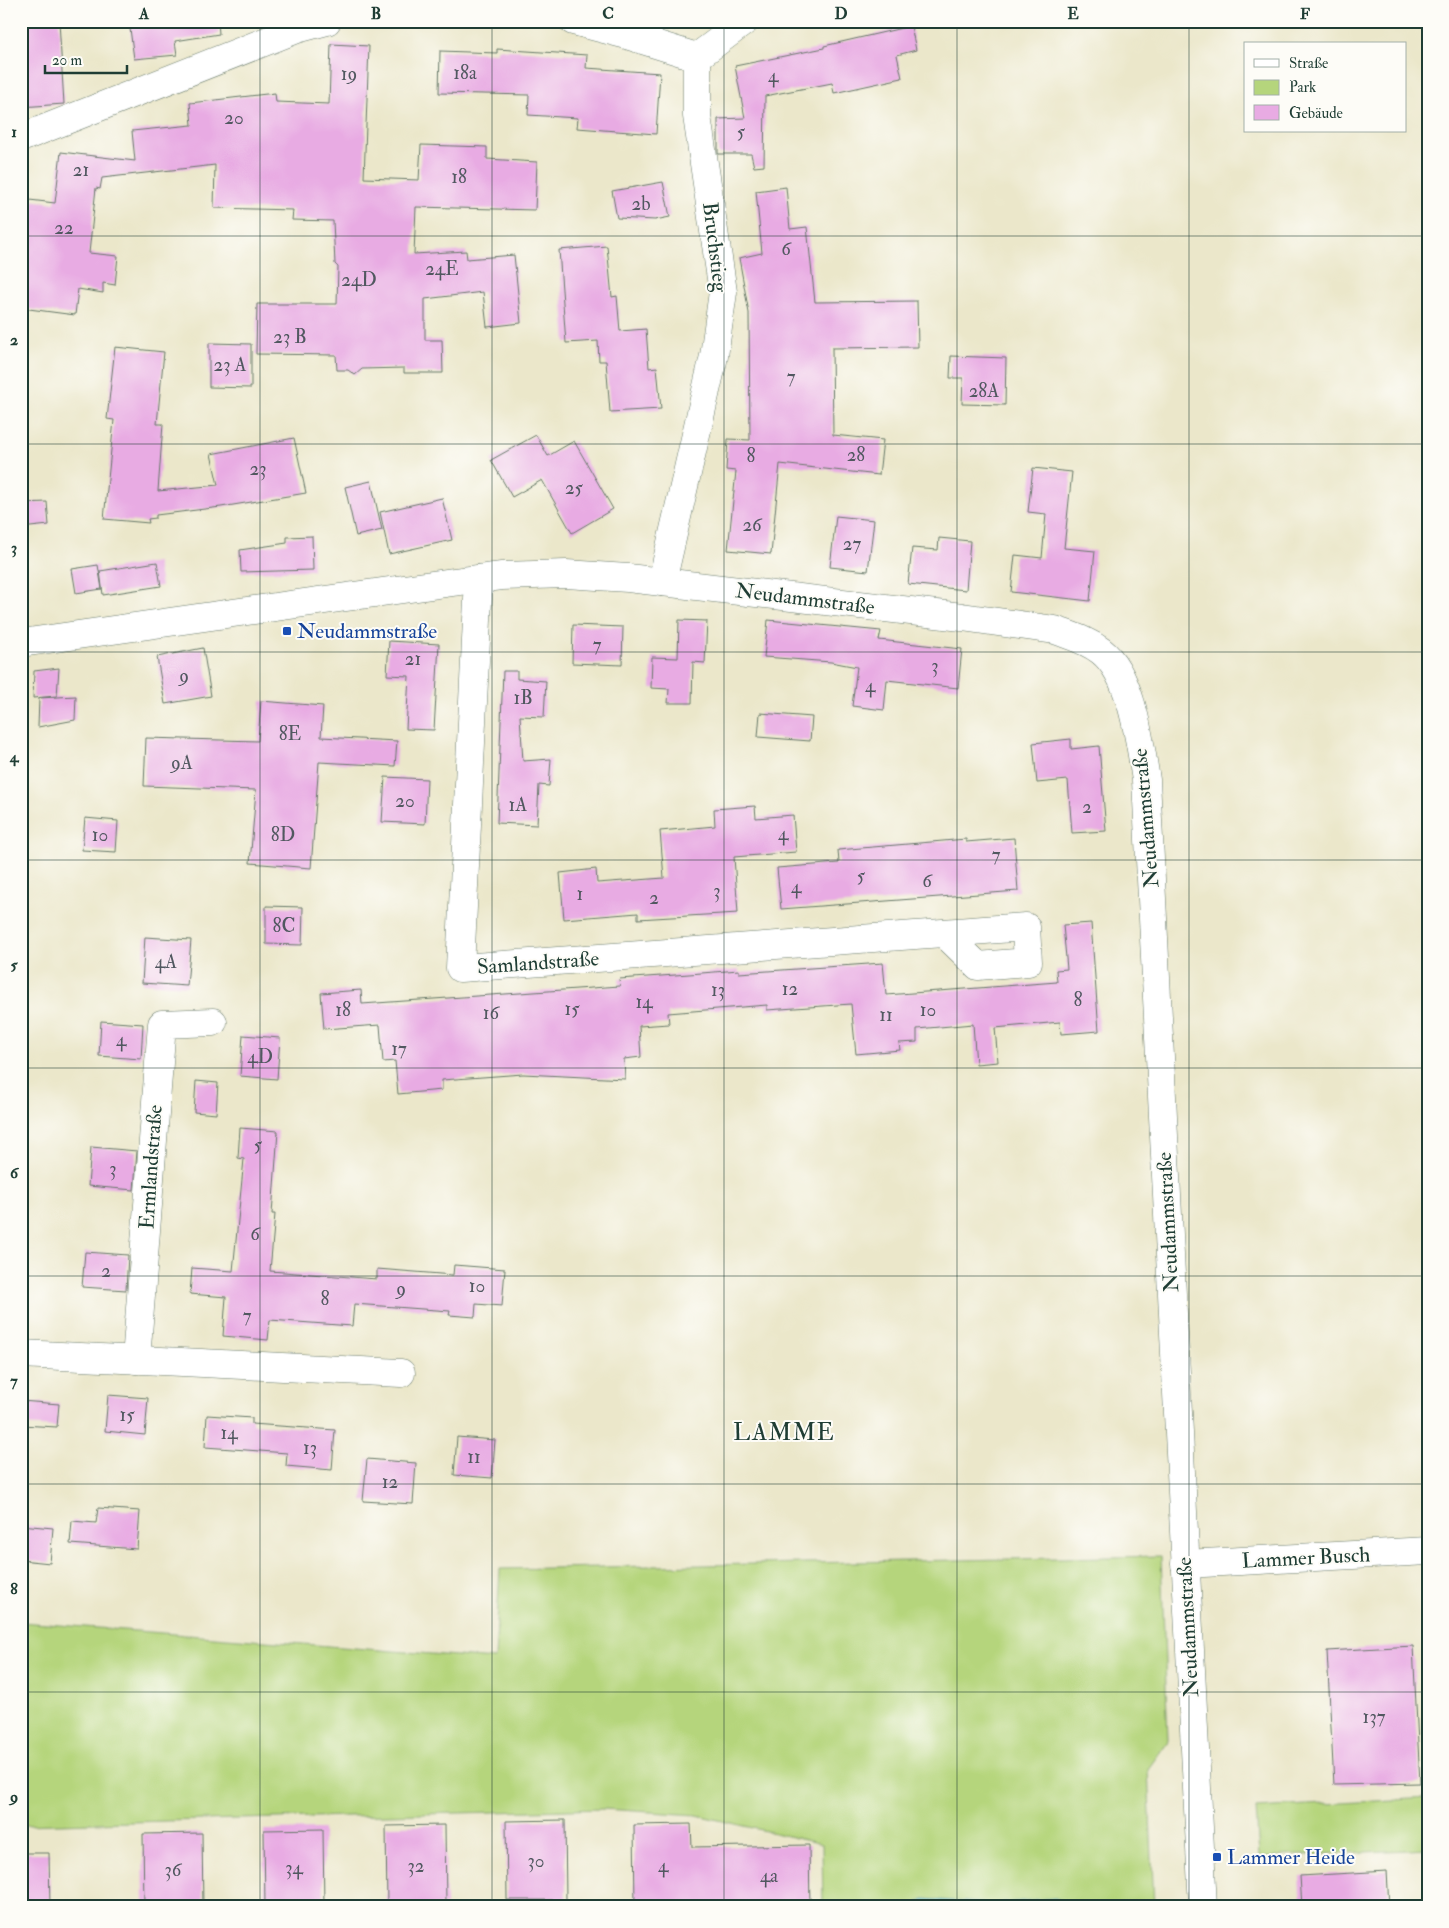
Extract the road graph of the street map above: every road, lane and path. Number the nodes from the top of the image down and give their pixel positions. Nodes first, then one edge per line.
1 (327, 21) edge
2 (573, 21) edge
3 (746, 21) edge
4 (697, 57) junction
5 (21, 138) edge
6 (479, 579) junction
7 (662, 582) junction
8 (21, 643) edge
9 (945, 934) dead end
10 (213, 1022) dead end
11 (21, 1354) edge
12 (136, 1360) junction
13 (401, 1373) dead end
14 (1428, 1552) edge
15 (1185, 1564) junction
16 (1203, 1907) edge

1 - 5 street
2 - 4 street
3 - 4 street
4 - 7 street, Bruchstieg
6 - 7 street, Neudammstraße
6 - 8 street, Neudammstraße
6 - 9 street, Samlandstraße
7 - 15 street, Neudammstraße
10 - 12 street, Ermlandstraße
11 - 12 street
12 - 13 street
14 - 15 street, Lammer Busch
15 - 16 street, Neudammstraße

